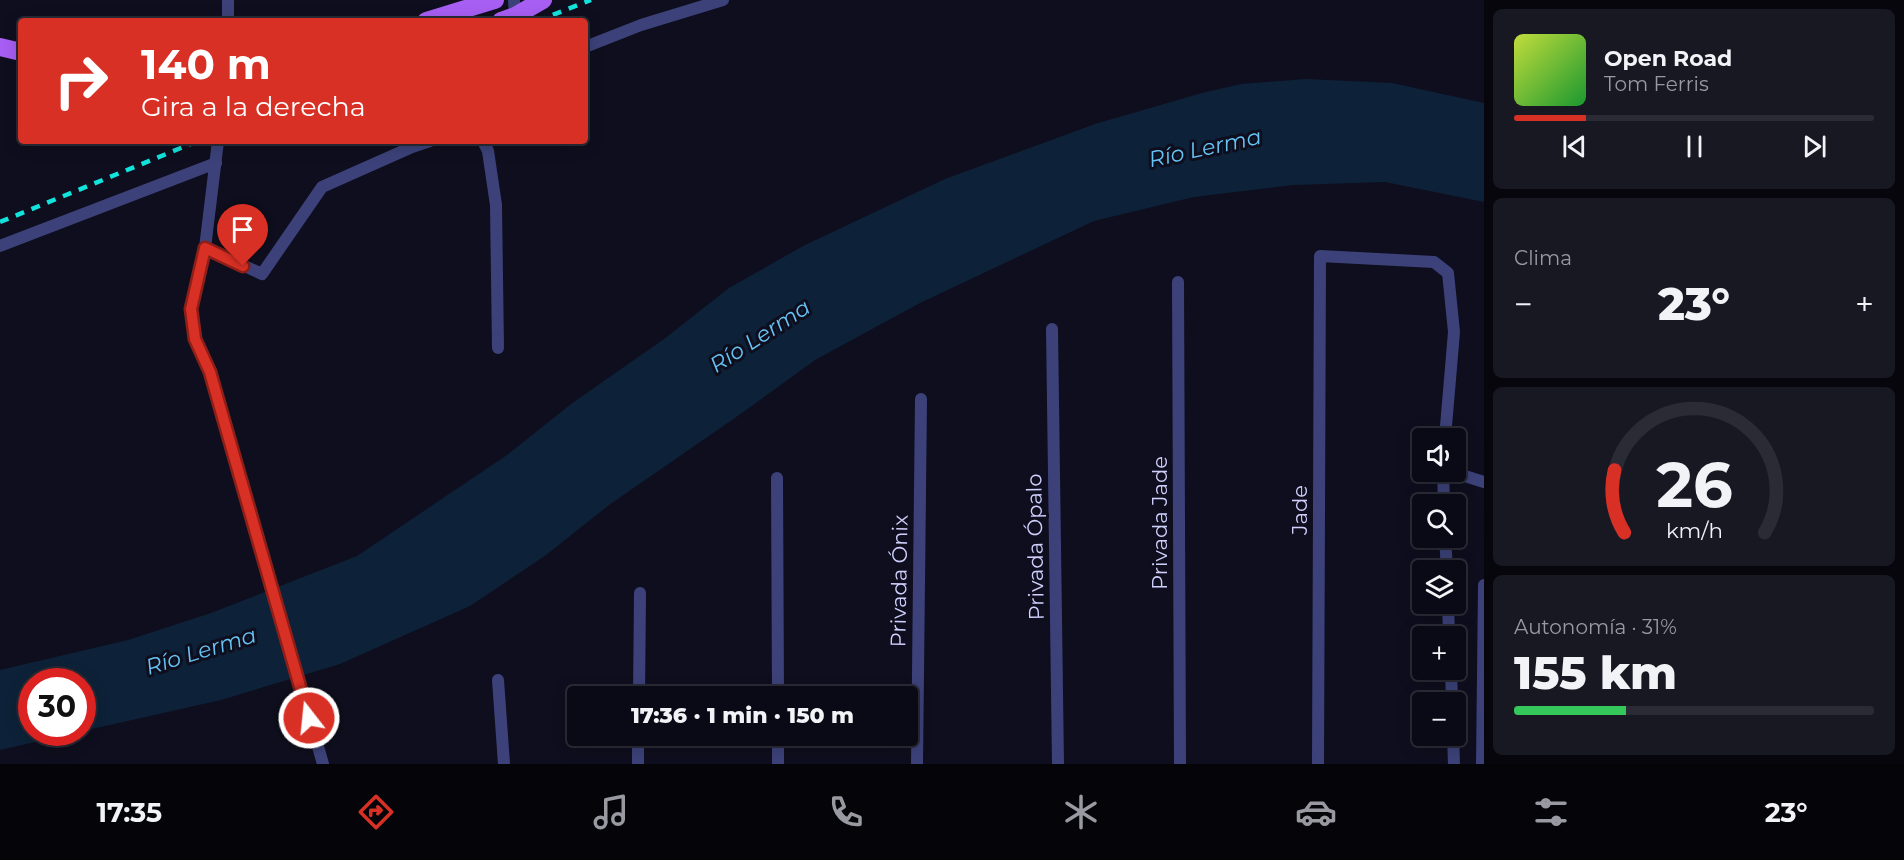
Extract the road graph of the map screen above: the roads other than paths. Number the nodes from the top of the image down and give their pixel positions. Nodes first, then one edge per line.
1 (228, 0) edge
2 (495, 0) edge
3 (543, 0) edge
4 (723, 0) edge
5 (510, 12) edge
6 (228, 18) edge
7 (436, 18) edge
8 (588, 46) edge
9 (0, 47) edge
10 (18, 51) edge
11 (218, 144) edge
12 (421, 144) edge
13 (484, 144) edge
14 (216, 163) junction
15 (0, 246) edge
16 (205, 248) junction
17 (1178, 282) dead end
18 (1052, 330) dead end
19 (498, 348) dead end
20 (921, 399) dead end
21 (1446, 428) edge
22 (1466, 476) edge
23 (777, 478) dead end
24 (1484, 482) edge
25 (1484, 585) edge
26 (640, 593) dead end
27 (498, 680) dead end
28 (639, 686) edge
29 (778, 686) edge
30 (638, 746) edge
31 (778, 746) edge
32 (1453, 746) edge
33 (322, 764) edge
34 (504, 764) edge
35 (638, 764) edge
36 (778, 764) edge
37 (917, 764) edge
38 (1058, 764) edge
39 (1180, 764) edge
40 (1318, 764) edge
41 (1454, 764) edge
42 (1482, 764) edge

1 - 6 street
2 - 7 main road
3 - 5 main road
4 - 8 street
9 - 10 main road
11 - 14 street
12 - 16 street
13 - 19 street
14 - 15 street
14 - 16 street
16 - 33 street
17 - 39 street, Privada Jade
18 - 38 street, Privada Ópalo
20 - 37 street, Privada Ónix
21 - 40 street, Jade
22 - 24 street
23 - 29 street
25 - 42 street
26 - 28 street
27 - 34 street
30 - 35 street
31 - 36 street
32 - 41 street

